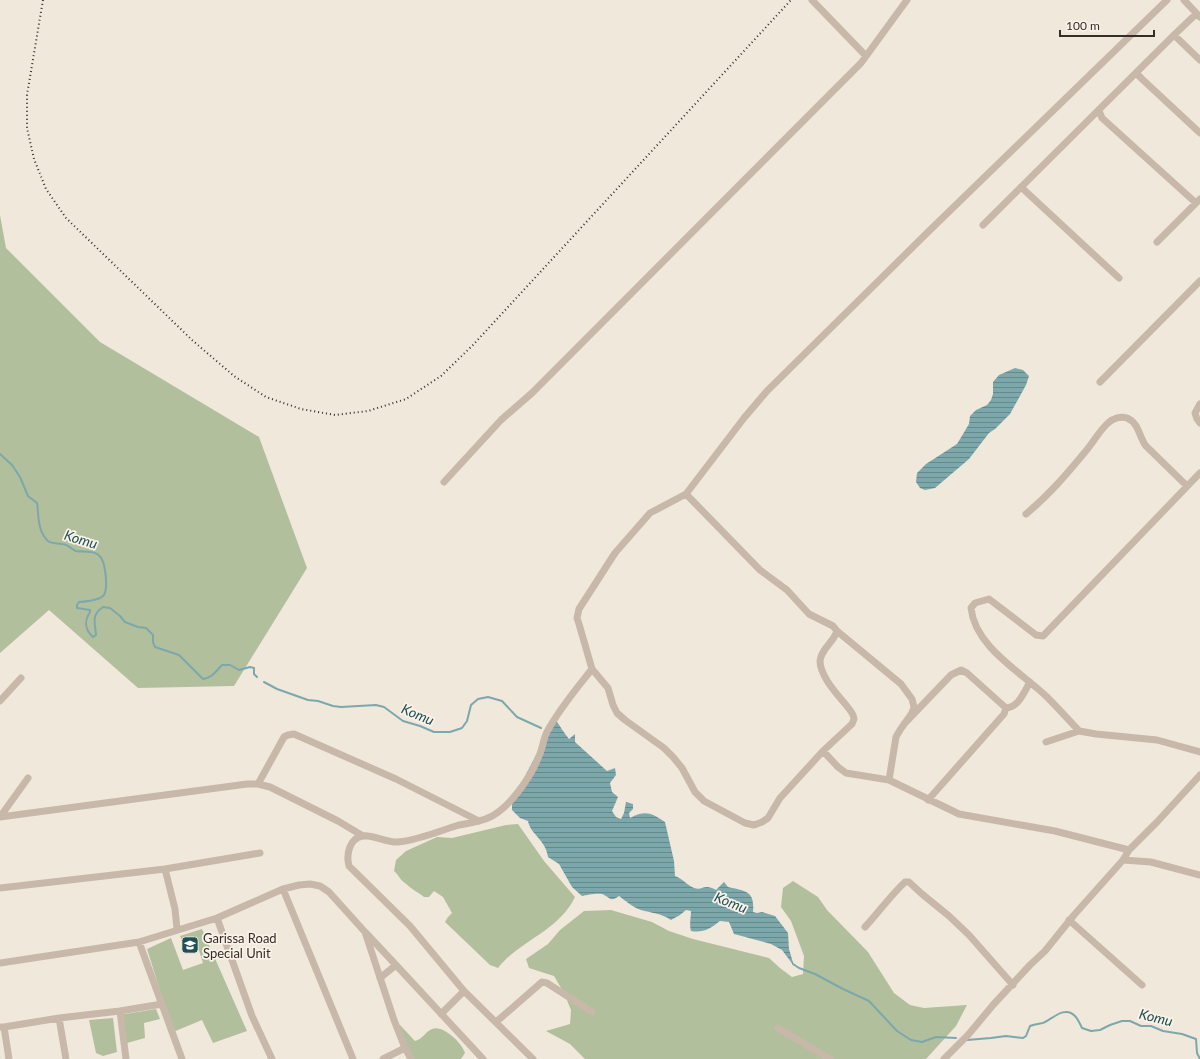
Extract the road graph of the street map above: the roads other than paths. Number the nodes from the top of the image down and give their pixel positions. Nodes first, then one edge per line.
1 (812, 0) edge
2 (907, 0) edge
3 (1167, 0) edge
4 (1184, 0) edge
5 (1198, 16) edge
6 (1174, 35) junction
7 (866, 56) junction
8 (1200, 60) edge
9 (1136, 73) junction
10 (1099, 111) junction
11 (1200, 133) edge
12 (1022, 187) junction
13 (1198, 201) edge
14 (983, 225) dead end
15 (1157, 242) dead end
16 (1119, 278) dead end
17 (1200, 281) edge
18 (1100, 382) dead end
19 (1200, 404) edge
20 (1200, 423) edge
21 (1200, 473) edge
22 (444, 482) dead end
23 (1187, 486) junction
24 (686, 494) junction
25 (1026, 514) dead end
26 (836, 631) junction
27 (592, 668) junction
28 (21, 678) dead end
29 (1030, 682) junction
30 (0, 701) edge
31 (1006, 708) junction
32 (904, 724) junction
33 (1079, 731) junction
34 (1046, 742) dead end
35 (823, 751) junction
36 (1200, 752) edge
37 (1200, 775) edge
38 (28, 778) dead end
39 (889, 780) junction
40 (258, 784) junction
41 (928, 800) junction
42 (0, 817) edge
43 (479, 821) junction
44 (363, 836) junction
45 (1129, 850) junction
46 (260, 853) dead end
47 (1123, 860) junction
48 (165, 869) junction
49 (1200, 875) edge
50 (0, 888) edge
51 (283, 889) junction
52 (217, 918) junction
53 (1069, 920) junction
54 (865, 927) dead end
55 (177, 929) junction
56 (364, 932) junction
57 (139, 942) junction
58 (0, 963) edge
59 (396, 965) junction
60 (380, 978) junction
61 (1013, 985) junction
62 (1142, 985) dead end
63 (464, 991) junction
64 (162, 1004) junction
65 (120, 1011) junction
66 (592, 1012) dead end
67 (441, 1014) junction
68 (59, 1018) junction
69 (496, 1022) junction
70 (2, 1027) edge
71 (778, 1028) dead end
72 (405, 1048) junction
73 (9, 1059) edge
74 (66, 1059) edge
75 (126, 1059) edge
76 (182, 1059) edge
77 (272, 1059) edge
78 (353, 1059) edge
79 (383, 1059) edge
80 (411, 1059) edge
81 (483, 1059) edge
82 (533, 1059) edge
83 (830, 1059) edge
84 (944, 1059) edge

1 - 7 street
2 - 7 street
3 - 24 street
4 - 5 street
5 - 6 street
6 - 8 street
6 - 9 street
7 - 22 street
9 - 10 street
9 - 11 street
10 - 12 street
10 - 13 street
12 - 14 street
12 - 16 street
13 - 15 street
17 - 18 street
19 - 20 street
21 - 23 street
23 - 25 street
23 - 29 street
24 - 26 street
24 - 27 street
26 - 32 street
26 - 35 street
27 - 35 street
27 - 43 street
28 - 30 street
29 - 31 street
29 - 33 street
31 - 32 street
31 - 41 street
32 - 39 street
33 - 34 street
33 - 36 street
35 - 39 street
37 - 45 street
38 - 42 street
39 - 41 street
40 - 42 street
40 - 43 street
40 - 44 street
41 - 45 street
43 - 44 street
44 - 63 street
45 - 47 street
46 - 48 street
47 - 49 street
47 - 53 street
48 - 50 street
48 - 55 street
51 - 52 street
51 - 56 street
51 - 78 street
52 - 55 street
52 - 77 street
53 - 61 street
53 - 62 street
54 - 61 street
55 - 57 street
56 - 59 street
56 - 60 street
57 - 58 street
57 - 64 street
59 - 60 street
59 - 67 street
60 - 72 street
61 - 84 street
63 - 67 street
63 - 69 street
64 - 65 street
64 - 76 street
65 - 68 street
65 - 75 street
66 - 69 street
67 - 81 street
68 - 70 street
68 - 74 street
69 - 82 street
70 - 73 street
71 - 83 street
72 - 79 street
72 - 80 street

